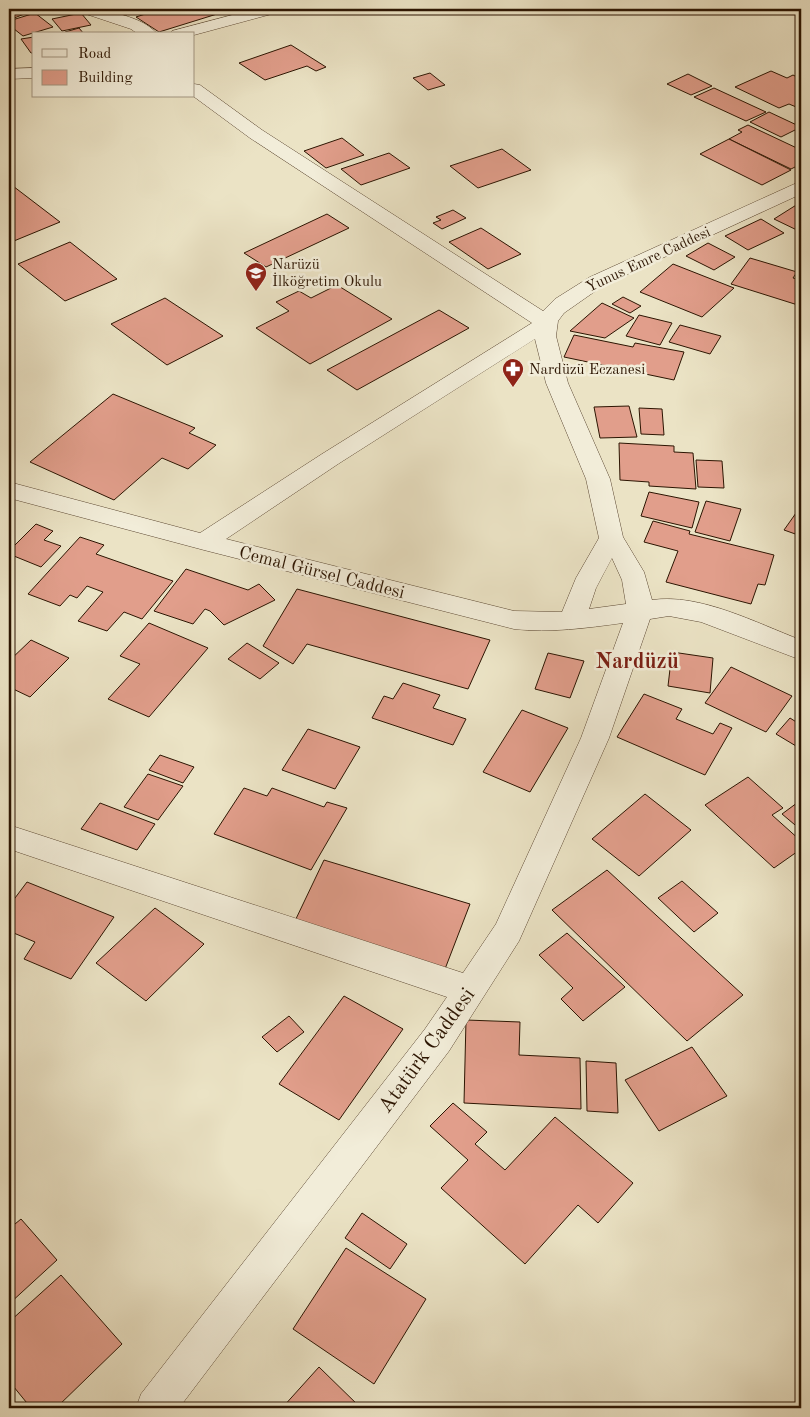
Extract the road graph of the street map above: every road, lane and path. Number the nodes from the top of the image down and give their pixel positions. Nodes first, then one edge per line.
1 (86, 9) edge
2 (273, 9) edge
3 (146, 32) edge
4 (186, 32) edge
5 (32, 73) edge
6 (9, 74) edge
7 (195, 90) edge
8 (801, 187) edge
9 (546, 324) junction
10 (9, 490) edge
11 (611, 538) junction
12 (204, 542) junction
13 (640, 611) junction
14 (574, 621) junction
15 (801, 650) edge
16 (9, 837) edge
17 (470, 990) junction
18 (155, 1408) edge

1 - 3 street
2 - 4 street
5 - 6 street
7 - 9 street
8 - 9 street, Yunus Emre Caddesi
9 - 11 street
9 - 12 street, Yunus Emre Caddesi
10 - 12 street, Cemal Gürsel Caddesi
11 - 13 street
11 - 14 street
12 - 14 street, Cemal Gürsel Caddesi
13 - 14 street, Cemal Gürsel Caddesi
13 - 15 street, Cemal Gürsel Caddesi
13 - 17 street, Atatürk Caddesi
16 - 17 street
17 - 18 street, Atatürk Caddesi

